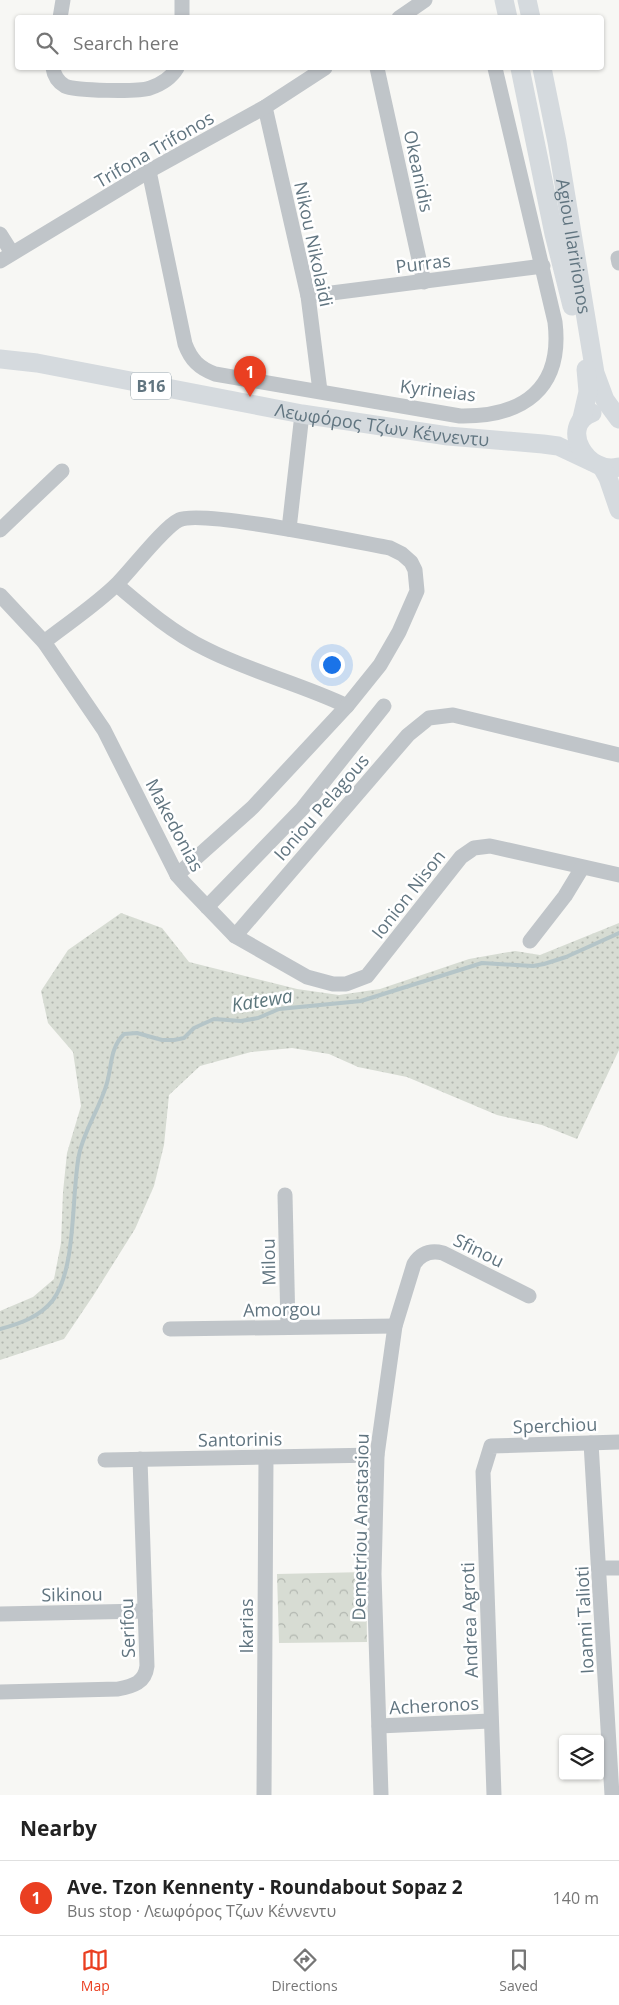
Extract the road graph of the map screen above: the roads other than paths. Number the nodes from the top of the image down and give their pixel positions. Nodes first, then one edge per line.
1 (63, 0) edge
2 (182, 0) edge
3 (425, 0) edge
4 (504, 0) edge
5 (527, 0) edge
6 (60, 15) edge
7 (182, 15) edge
8 (403, 15) edge
9 (507, 15) edge
10 (530, 15) edge
11 (54, 70) edge
12 (176, 70) edge
13 (322, 70) edge
14 (377, 70) edge
15 (495, 70) edge
16 (520, 70) edge
17 (542, 70) edge
18 (265, 107) junction
19 (149, 171) junction
20 (0, 234) edge
21 (6, 257) edge
22 (543, 266) junction
23 (424, 282) junction
24 (308, 296) junction
25 (0, 359) edge
26 (320, 391) junction
27 (302, 414) junction
28 (619, 419) edge
29 (581, 420) junction
30 (528, 442) junction
31 (604, 466) edge
32 (62, 471) dead end
33 (619, 510) edge
34 (289, 529) junction
35 (0, 530) edge
36 (117, 585) junction
37 (0, 595) edge
38 (44, 642) junction
39 (347, 706) junction
40 (384, 706) dead end
41 (619, 754) edge
42 (582, 868) junction
43 (177, 875) junction
44 (619, 875) edge
45 (207, 907) junction
46 (235, 936) junction
47 (530, 941) dead end
48 (376, 966) joint
49 (285, 1195) dead end
50 (414, 1264) joint
51 (528, 1296) dead end
52 (395, 1326) junction
53 (288, 1327) junction
54 (170, 1329) dead end
55 (619, 1442) edge
56 (591, 1443) junction
57 (491, 1446) joint
58 (376, 1455) junction
59 (266, 1457) junction
60 (140, 1459) junction
61 (105, 1460) dead end
62 (600, 1568) junction
63 (619, 1568) edge
64 (145, 1611) junction
65 (0, 1614) edge
66 (0, 1692) edge
67 (490, 1721) junction
68 (379, 1726) junction
69 (264, 1795) edge
70 (381, 1795) edge
71 (494, 1795) edge
72 (612, 1795) edge

1 - 6 street
2 - 7 street
3 - 8 street
4 - 9 main road
5 - 10 main road
11 - 12 street
13 - 18 street, Trifona Trifonos
14 - 23 street, Okeanidis
15 - 22 street, Kyrineias
16 - 29 main road, Agiou Ilaririonos
17 - 28 main road, Agiou Ilaririonos
18 - 19 street, Trifona Trifonos
18 - 24 street, Nikou Nikolaidi
19 - 21 street, Trifona Trifonos
19 - 26 street, Kyrineias
20 - 21 street
22 - 23 street, Purras
22 - 26 street, Kyrineias
23 - 24 street, Purras
24 - 26 street, Nikou Nikolaidi
25 - 27 main road, Λεωφόρος Τζων Κέννεντυ / B16
27 - 30 main road, Λεωφόρος Τζων Κέννεντυ / B16
27 - 34 street
28 - 29 main road
29 - 30 main road, B16
29 - 31 main road, Agiou Ilaririonos
30 - 31 main road, B16
31 - 33 main road, Agiou Ilaririonos
32 - 35 street
34 - 36 street
34 - 39 street
36 - 38 street
36 - 39 street
37 - 38 street, Makedonias
38 - 43 street, Makedonias
39 - 43 street
40 - 45 street
41 - 46 street, Ioniou Pelagous
42 - 44 street, Ionion Nison
42 - 47 street
42 - 48 street, Ionion Nison
43 - 45 street, Makedonias
45 - 46 street, Makedonias
46 - 48 street, Makedonias
49 - 53 street, Milou
50 - 51 street, Sfinou
50 - 52 street, Demetriou Anastasiou
52 - 53 street, Amorgou
52 - 58 street, Demetriou Anastasiou
53 - 54 street, Amorgou
55 - 56 street, Sperchiou
56 - 57 street, Sperchiou
56 - 62 street, Ioanni Talioti
57 - 67 street, Andrea Agroti
58 - 59 street, Santorinis
58 - 68 street, Demetriou Anastasiou
59 - 60 street, Santorinis
59 - 69 street, Ikarias
60 - 61 street, Santorinis
60 - 64 street, Serifou
62 - 63 street
62 - 72 street, Ioanni Talioti
64 - 65 street, Sikinou
64 - 66 street, Serifou
67 - 68 street, Acheronos
67 - 71 street, Andrea Agroti
68 - 70 street, Demetriou Anastasiou

